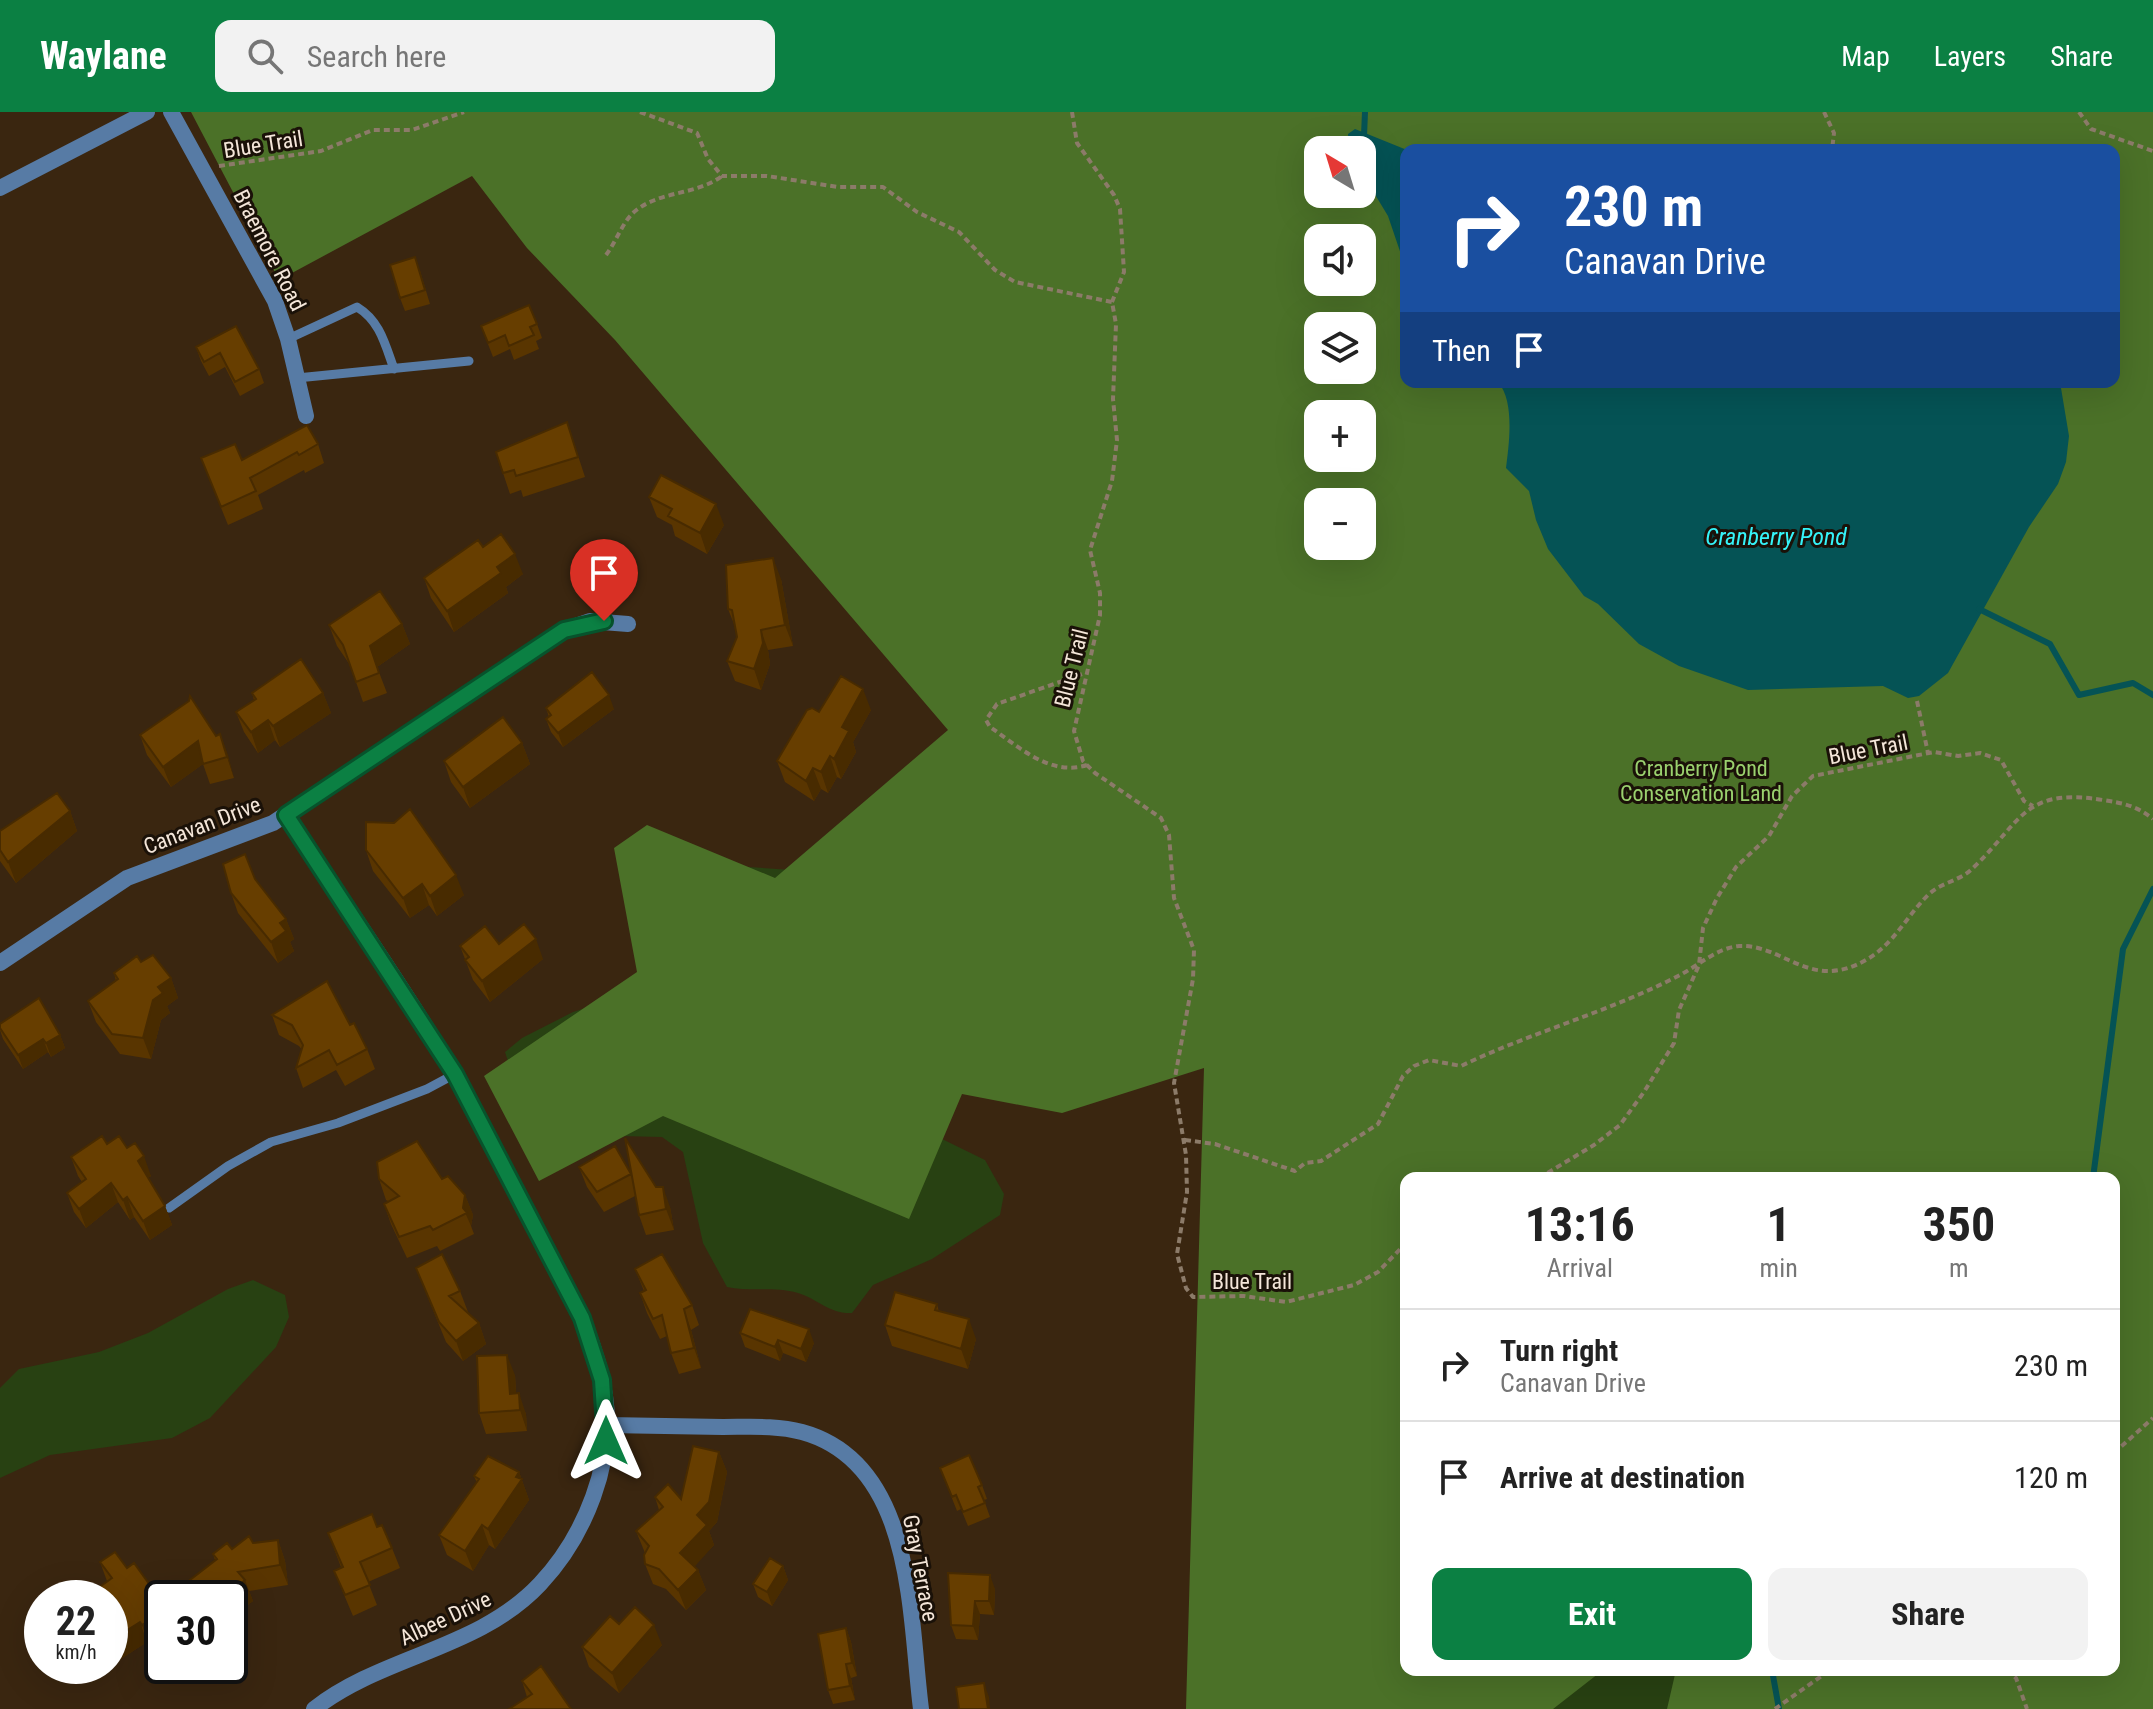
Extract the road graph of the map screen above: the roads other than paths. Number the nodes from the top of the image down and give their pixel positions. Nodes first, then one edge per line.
1 (147, 112) edge
2 (171, 112) edge
3 (0, 188) edge
4 (288, 339) junction
5 (469, 361) dead end
6 (394, 369) junction
7 (297, 378) junction
8 (306, 416) dead end
9 (628, 624) dead end
10 (286, 815) junction
11 (0, 963) edge
12 (455, 1074) junction
13 (169, 1208) dead end
14 (607, 1425) junction
15 (314, 1709) edge
16 (921, 1709) edge

1 - 3 street
2 - 4 street, Braemore Road
4 - 6 lane
4 - 7 street, Braemore Road
5 - 6 lane
6 - 7 lane
7 - 8 street, Braemore Road
9 - 10 street, Canavan Drive
10 - 11 street, Canavan Drive
10 - 12 street, Albee Drive
12 - 13 lane
12 - 14 street, Albee Drive
14 - 15 street, Albee Drive
14 - 16 street, Gray Terrace

